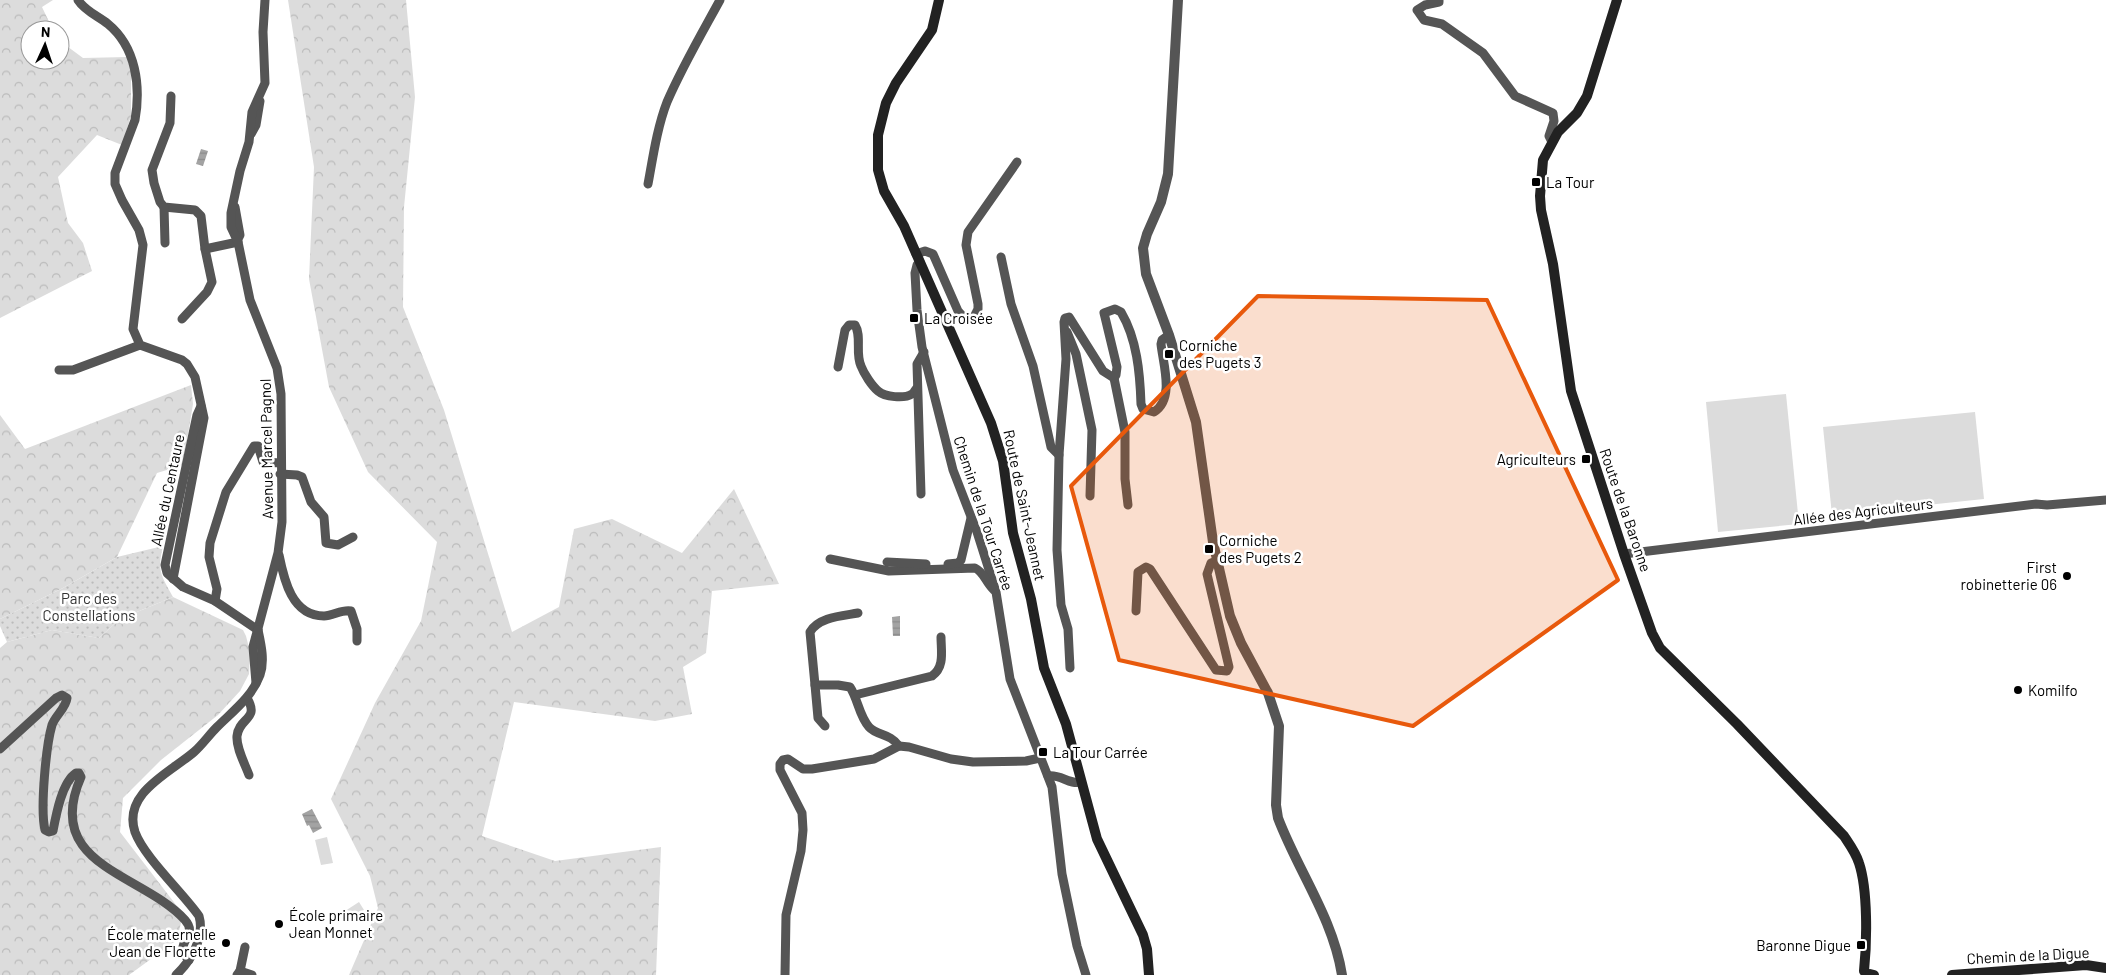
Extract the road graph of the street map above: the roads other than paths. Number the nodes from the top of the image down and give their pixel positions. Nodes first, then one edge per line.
1 (78, 0) edge
2 (265, 0) edge
3 (720, 0) edge
4 (939, 0) edge
5 (1178, 0) edge
6 (1439, 0) edge
7 (1617, 0) edge
8 (171, 96) dead end
9 (1552, 142) junction
10 (1017, 162) dead end
11 (648, 184) dead end
12 (164, 207) junction
13 (238, 242) junction
14 (165, 243) dead end
15 (205, 249) junction
16 (1001, 257) dead end
17 (918, 258) junction
18 (182, 319) dead end
19 (1064, 328) junction
20 (1169, 335) junction
21 (140, 345) junction
22 (924, 352) junction
23 (838, 366) dead end
24 (59, 370) dead end
25 (1114, 378) junction
26 (917, 388) junction
27 (1059, 455) junction
28 (281, 463) junction
29 (280, 474) junction
30 (921, 494) dead end
31 (1090, 496) dead end
32 (2106, 500) edge
33 (1128, 505) dead end
34 (972, 518) junction
35 (353, 537) dead end
36 (278, 552) junction
37 (1624, 554) junction
38 (830, 559) dead end
39 (1217, 561) junction
40 (887, 562) dead end
41 (286, 583) junction
42 (270, 586) junction
43 (996, 592) junction
44 (215, 601) junction
45 (1136, 611) dead end
46 (858, 613) dead end
47 (258, 630) junction
48 (941, 637) dead end
49 (357, 641) dead end
50 (1070, 668) dead end
51 (815, 685) junction
52 (855, 695) junction
53 (248, 698) junction
54 (825, 726) dead end
55 (899, 746) junction
56 (0, 749) edge
57 (1040, 758) junction
58 (249, 776) dead end
59 (1048, 776) junction
60 (1081, 782) junction
61 (245, 947) dead end
62 (187, 968) edge
63 (2106, 968) edge
64 (239, 973) edge
65 (1867, 974) edge
66 (176, 975) edge
67 (252, 975) edge
68 (784, 975) edge
69 (1086, 975) edge
70 (1149, 975) edge
71 (1342, 975) edge
72 (1952, 975) edge

1 - 21 street
2 - 13 street, Avenue Marcel Pagnol
3 - 11 street
4 - 17 main road, Route de Saint-Jeannet
5 - 20 street
6 - 9 street
7 - 9 main road, Route de la Baronne
8 - 12 street
9 - 37 main road, Route de la Baronne
10 - 17 street
12 - 14 street
12 - 15 street
13 - 15 street
13 - 28 street, Avenue Marcel Pagnol
15 - 18 street
16 - 27 street
17 - 22 street, Chemin de la Tour Carrée
17 - 60 main road, Route de Saint-Jeannet
19 - 25 street
19 - 27 street
19 - 31 street
20 - 25 street
20 - 39 street
21 - 24 street
21 - 44 street, Allée du Centaure
22 - 26 street
22 - 34 street, Chemin de la Tour Carrée
23 - 26 street
25 - 33 street
26 - 30 street
27 - 50 street
28 - 29 street, Avenue Marcel Pagnol
28 - 44 street
29 - 35 street
29 - 36 street, Avenue Marcel Pagnol
32 - 37 street, Allée des Agriculteurs
34 - 40 street
34 - 43 street, Chemin de la Tour Carrée
36 - 41 street
36 - 42 street, Avenue Marcel Pagnol
37 - 65 main road, Route de la Baronne
38 - 43 street
39 - 45 street
39 - 71 street
41 - 42 street
41 - 49 street
42 - 47 street, Avenue Marcel Pagnol
43 - 57 street, Chemin de la Tour Carrée
44 - 47 street, Allée du Centaure
46 - 51 street
47 - 53 street, Avenue Marcel Pagnol
48 - 52 street
51 - 52 street
51 - 54 street
52 - 55 street
53 - 58 street
53 - 62 street, Avenue Marcel Pagnol
55 - 57 street
55 - 68 street
56 - 62 street
57 - 59 street, Chemin de la Tour Carrée
59 - 60 street
59 - 69 street, Chemin de la Tour Carrée
60 - 70 main road, Route de Saint-Jeannet
61 - 64 street
62 - 66 street, Avenue Marcel Pagnol
63 - 72 main road, Chemin de la Digue
64 - 67 street

